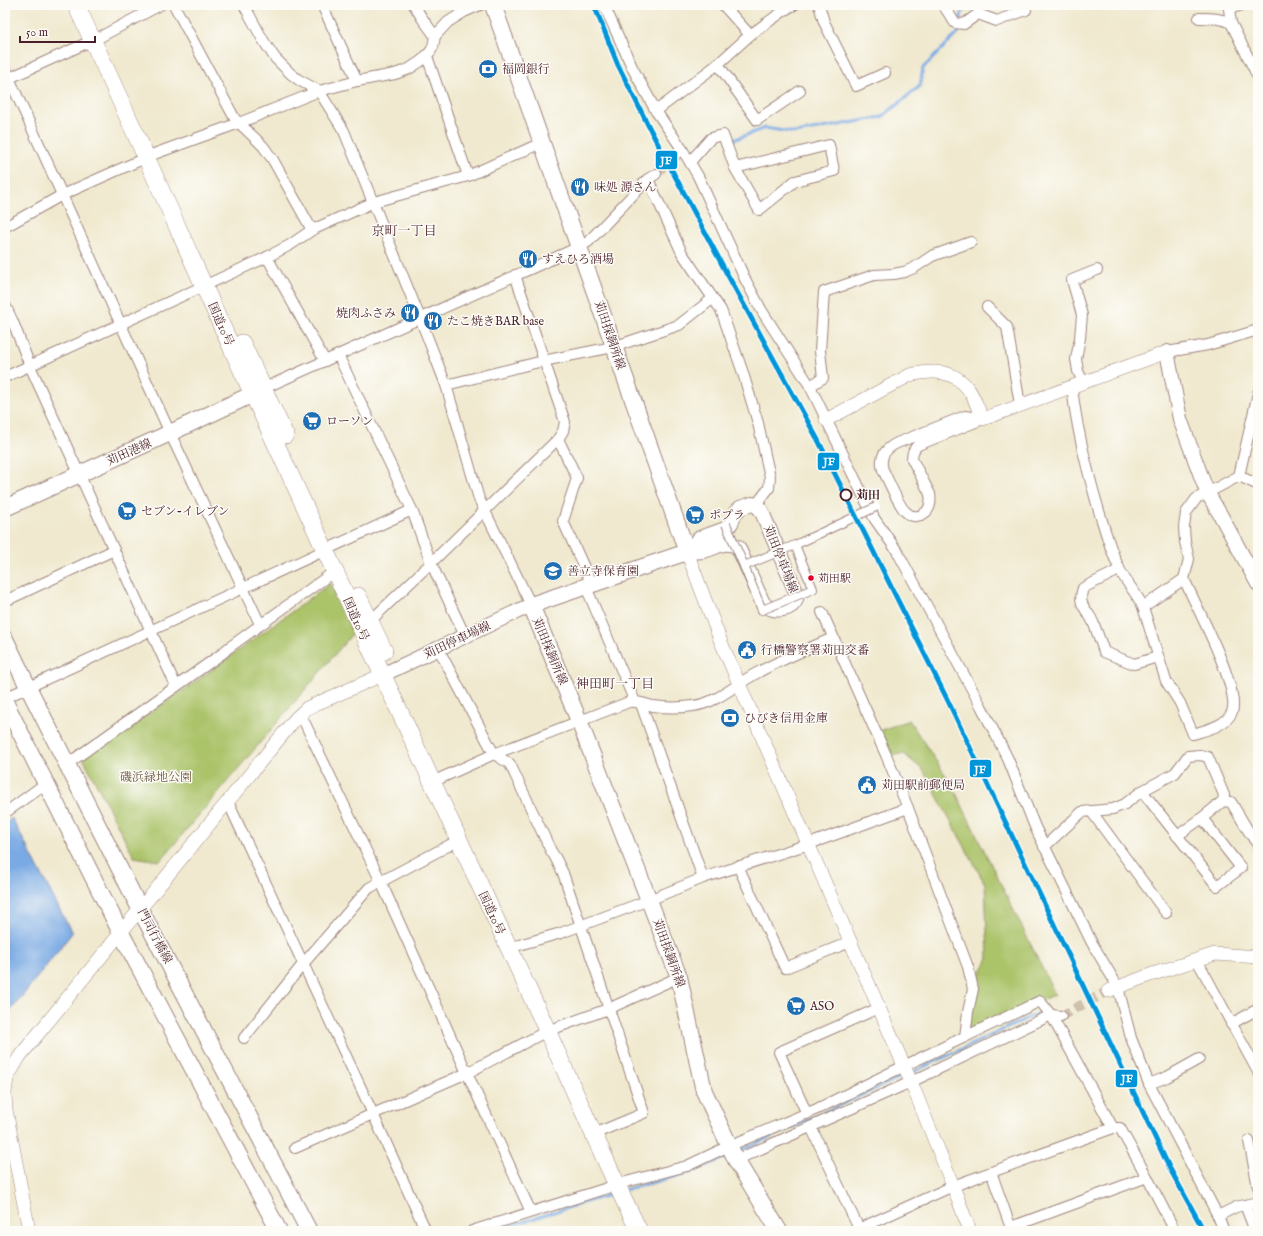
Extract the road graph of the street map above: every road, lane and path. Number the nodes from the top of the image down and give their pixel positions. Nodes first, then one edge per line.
1 (76, 5) edge
2 (86, 5) edge
3 (160, 5) edge
4 (174, 5) edge
5 (244, 5) edge
6 (322, 5) edge
7 (414, 5) edge
8 (480, 5) edge
9 (493, 5) edge
10 (604, 5) edge
11 (723, 5) edge
12 (819, 5) edge
13 (942, 5) edge
14 (1242, 5) edge
15 (788, 6) edge
16 (1026, 10) dead end
17 (1199, 18) dead end
18 (1231, 23) junction
19 (750, 35) junction
20 (435, 36) junction
21 (97, 38) junction
22 (427, 56) junction
23 (718, 64) junction
24 (885, 73) dead end
25 (6, 76) edge
26 (1258, 77) edge
27 (357, 80) junction
28 (319, 91) junction
29 (800, 91) dead end
30 (656, 111) junction
31 (239, 123) junction
32 (541, 143) junction
33 (682, 149) junction
34 (150, 156) junction
35 (670, 159) tunnel mouth
36 (690, 162) junction
37 (735, 168) junction
38 (468, 176) junction
39 (62, 195) junction
40 (374, 202) junction
41 (5, 227) edge
42 (312, 230) junction
43 (971, 242) dead end
44 (579, 247) junction
45 (267, 257) junction
46 (1097, 270) dead end
47 (515, 275) junction
48 (209, 284) junction
49 (712, 299) junction
50 (5, 305) edge
51 (987, 307) dead end
52 (420, 318) junction
53 (122, 324) junction
54 (1258, 330) edge
55 (613, 347) junction
56 (1167, 352) junction
57 (338, 355) junction
58 (325, 361) junction
59 (543, 361) junction
60 (30, 366) junction
61 (5, 377) edge
62 (1078, 384) junction
63 (446, 385) junction
64 (810, 386) junction
65 (258, 391) junction
66 (1258, 393) edge
67 (1020, 405) junction
68 (983, 418) junction
69 (826, 420) junction
70 (170, 433) junction
71 (558, 439) junction
72 (80, 474) junction
73 (1238, 476) junction
74 (1258, 483) edge
75 (1207, 492) junction
76 (756, 505) junction
77 (876, 506) dead end
78 (5, 508) edge
79 (412, 510) junction
80 (485, 510) junction
81 (726, 524) dead end
82 (795, 545) junction
83 (330, 548) junction
84 (114, 550) junction
85 (687, 552) junction
86 (431, 563) junction
87 (744, 566) junction
88 (1119, 570) junction
89 (335, 571) junction
90 (1184, 579) junction
91 (1258, 584) edge
92 (589, 586) junction
93 (243, 589) junction
94 (5, 600) edge
95 (531, 606) junction
96 (1143, 607) junction
97 (822, 612) dead end
98 (260, 624) junction
99 (365, 625) junction
100 (151, 631) junction
101 (465, 636) junction
102 (833, 638) junction
103 (5, 639) edge
104 (438, 648) junction
105 (1158, 657) junction
106 (387, 672) junction
107 (740, 684) junction
108 (176, 686) junction
109 (28, 688) junction
110 (5, 698) edge
111 (5, 702) edge
112 (638, 703) junction
113 (300, 713) junction
114 (579, 721) junction
115 (494, 754) junction
116 (66, 765) junction
117 (436, 780) junction
118 (46, 783) junction
119 (1142, 792) junction
120 (1223, 801) junction
121 (228, 802) junction
122 (908, 808) junction
123 (1091, 811) junction
124 (5, 813) edge
125 (1202, 818) junction
126 (1177, 836) junction
127 (459, 840) junction
128 (808, 844) junction
129 (1258, 845) edge
130 (1044, 847) junction
131 (738, 866) junction
132 (703, 878) junction
133 (381, 882) junction
134 (649, 900) junction
135 (140, 909) junction
136 (1166, 913) dead end
137 (581, 925) junction
138 (121, 933) junction
139 (850, 942) junction
140 (513, 946) junction
141 (1258, 957) edge
142 (1197, 960) junction
143 (304, 964) junction
144 (679, 977) junction
145 (1113, 989) junction
146 (879, 1008) junction
147 (608, 1009) junction
148 (1258, 1009) edge
149 (1056, 1016) junction
150 (1231, 1024) junction
151 (552, 1030) junction
152 (965, 1037) junction
153 (244, 1038) dead end
154 (1199, 1059) dead end
155 (904, 1066) junction
156 (1258, 1072) edge
157 (466, 1073) junction
158 (911, 1082) junction
159 (1149, 1084) junction
160 (5, 1093) edge
161 (373, 1114) junction
162 (807, 1114) junction
163 (810, 1127) junction
164 (1113, 1128) junction
165 (598, 1132) junction
166 (1249, 1141) dead end
167 (296, 1148) dead end
168 (732, 1153) junction
169 (991, 1172) junction
170 (1147, 1177) junction
171 (621, 1183) junction
172 (954, 1186) junction
173 (1258, 1187) edge
174 (1258, 1202) edge
175 (1245, 1205) junction
176 (531, 1212) junction
177 (1218, 1216) junction
178 (877, 1226) edge
179 (1012, 1229) edge
180 (856, 1230) edge
181 (29, 1231) edge
182 (279, 1231) edge
183 (309, 1231) edge
184 (426, 1231) edge
185 (472, 1231) edge
186 (639, 1231) edge
187 (648, 1231) edge
188 (779, 1231) edge
189 (970, 1231) edge
190 (1175, 1231) edge
191 (1224, 1231) edge
192 (1255, 1231) edge

1 - 21 highway, 国道10号
2 - 21 highway, 国道10号
3 - 21 street
4 - 31 street
5 - 28 street
6 - 27 street
7 - 20 street
8 - 20 street
9 - 32 main road, 苅田採銅所線
10 - 30 street
11 - 19 street
12 - 24 street
13 - 16 street
14 - 18 street
15 - 19 street
17 - 18 street
18 - 26 street
19 - 23 street
20 - 22 street
21 - 25 street
21 - 34 highway, 国道10号
22 - 27 street
22 - 38 street
23 - 29 street
23 - 30 street
25 - 39 street
27 - 28 street
28 - 31 street
28 - 40 street
30 - 33 street
31 - 34 street
31 - 42 street
32 - 38 street
32 - 44 main road, 苅田採銅所線
33 - 35 street
33 - 36 street
34 - 39 street
34 - 48 highway, 国道10号
36 - 37 street
36 - 64 street
37 - 37 street
38 - 40 street
39 - 41 street
39 - 53 street
40 - 42 street
40 - 52 street
42 - 45 street
43 - 64 street
44 - 47 street
44 - 49 street
44 - 55 main road, 苅田採銅所線
45 - 48 street
45 - 58 street
46 - 62 street
47 - 52 street
47 - 59 street
48 - 53 street
48 - 65 highway, 国道10号
49 - 55 street
49 - 76 street
50 - 60 street
51 - 67 street
52 - 57 street
52 - 63 street
53 - 60 street
53 - 70 street
54 - 56 street
55 - 59 street
55 - 85 main road, 苅田採銅所線
56 - 62 street
56 - 75 main road
57 - 58 street
57 - 79 street
58 - 65 street
59 - 63 street
59 - 71 street
60 - 61 street
60 - 72 street
62 - 67 street
62 - 88 street
63 - 80 street
64 - 69 street
65 - 70 main road, 苅田港線
65 - 83 highway, 国道10号
66 - 73 street
67 - 68 street
68 - 68 street
68 - 69 street
69 - 130 street
70 - 72 main road, 苅田港線
70 - 93 street
71 - 80 street
71 - 92 street
72 - 78 main road, 苅田港線
72 - 84 street
73 - 74 street
73 - 75 street
75 - 90 street
75 - 91 main road
76 - 85 main road
76 - 85 main road, 苅田停車場線
77 - 82 street, bridge
79 - 83 street
79 - 86 street
80 - 86 street
80 - 95 street
81 - 87 street, bridge
82 - 87 street, bridge
82 - 87 street, bridge
83 - 89 highway, 国道10号
83 - 93 street
83 - 99 highway, 国道10号
84 - 94 street
84 - 100 street
85 - 92 main road, 苅田採銅所線
85 - 107 street
86 - 99 street
86 - 101 street
88 - 96 street
88 - 105 street
89 - 98 street
89 - 99 highway, 国道10号
90 - 96 street
90 - 105 street
92 - 95 main road, 苅田採銅所線
92 - 112 street
93 - 98 street
93 - 100 street
95 - 101 main road, 苅田停車場線
95 - 114 main road, 苅田採銅所線
96 - 105 street
97 - 102 street
98 - 108 street
99 - 106 highway, 国道10号
100 - 108 street
100 - 109 street
101 - 104 main road, 苅田停車場線
102 - 107 street
102 - 122 street
103 - 109 main road, 門司行橋線
104 - 106 main road, 苅田停車場線
104 - 115 street
106 - 113 street
106 - 117 highway, 国道10号
107 - 112 street
107 - 128 street
108 - 116 street
109 - 110 street
109 - 116 main road, 門司行橋線
111 - 118 main road
112 - 114 street
112 - 132 street
113 - 121 street
113 - 133 street
114 - 115 street
114 - 134 main road, 苅田採銅所線
115 - 117 street
115 - 137 street
116 - 135 main road, 門司行橋線
117 - 127 highway, 国道10号
117 - 140 highway, 国道10号
118 - 124 street
118 - 138 main road
119 - 120 street
119 - 123 street
119 - 126 street
120 - 125 street
120 - 129 street
121 - 135 street
121 - 143 street
122 - 128 street
122 - 152 street
123 - 130 street
123 - 136 street
125 - 126 street
125 - 126 street
127 - 133 street
127 - 140 highway, 国道10号
128 - 131 street
128 - 139 street
130 - 145 street
131 - 132 street
131 - 139 street
132 - 134 street
133 - 143 street
133 - 157 street
134 - 137 street
134 - 144 main road, 苅田採銅所線
135 - 138 street
135 - 183 main road, 門司行橋線
137 - 140 street
137 - 147 street
138 - 160 street
138 - 182 main road
139 - 146 street
140 - 151 highway, 国道10号
141 - 142 street
142 - 145 street
142 - 150 street
143 - 153 street
143 - 161 street
144 - 147 street
144 - 168 main road, 苅田採銅所線
145 - 159 street
146 - 155 street
146 - 162 street
147 - 151 street
147 - 165 street
148 - 150 street
149 - 152 street
149 - 158 street
149 - 164 street
150 - 156 street
151 - 157 street
151 - 165 highway, 国道10号
152 - 155 street
154 - 159 street
155 - 158 street
155 - 162 street
157 - 161 street
157 - 176 street
158 - 163 street
158 - 172 street
159 - 177 street
160 - 181 street
161 - 167 street
161 - 184 street
162 - 168 street
163 - 168 street
163 - 180 street
164 - 169 street
164 - 170 street
165 - 171 highway, 国道10号
166 - 173 street
168 - 171 street
168 - 188 main road, 苅田採銅所線
169 - 172 street
169 - 179 street
170 - 179 street
170 - 190 street
171 - 176 street
171 - 186 highway, 国道10号
171 - 187 highway, 国道10号
172 - 178 street
172 - 189 street
174 - 175 street
175 - 177 street
175 - 192 street
176 - 185 street
177 - 191 street
178 - 180 street

